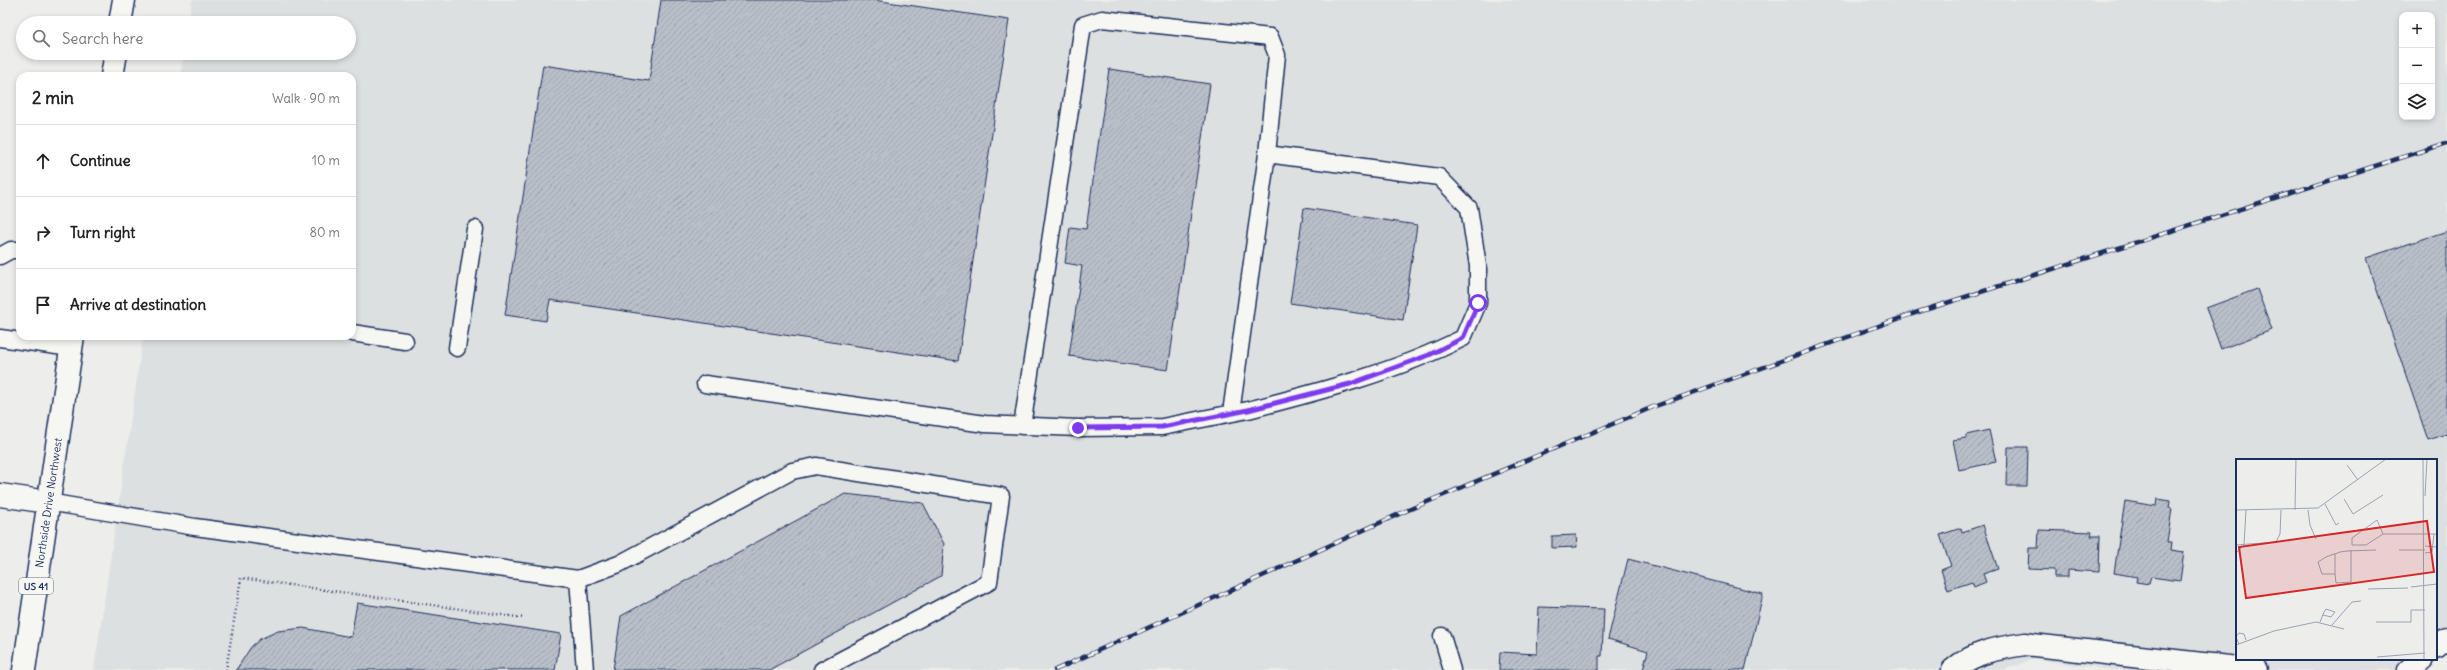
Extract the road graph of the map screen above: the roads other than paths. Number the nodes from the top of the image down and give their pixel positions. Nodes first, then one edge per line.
1 (124, 0) edge
2 (121, 16) edge
3 (115, 60) edge
4 (113, 72) edge
5 (1267, 154) junction
6 (475, 229) dead end
7 (16, 250) edge
8 (0, 256) edge
9 (356, 334) edge
10 (0, 338) edge
11 (16, 339) edge
12 (36, 340) edge
13 (406, 341) dead end
14 (72, 342) edge
15 (457, 348) dead end
16 (705, 384) dead end
17 (1232, 413) junction
18 (1022, 426) junction
19 (0, 495) edge
20 (48, 502) junction
21 (578, 579) junction
22 (1442, 636) dead end
23 (2447, 639) edge
24 (2437, 647) edge
25 (2422, 660) edge
26 (24, 670) edge
27 (585, 670) edge
28 (822, 670) edge
29 (1452, 670) edge
30 (1953, 670) edge
31 (2256, 670) edge
32 (2409, 670) edge

1 - 2 main road
3 - 4 main road
5 - 17 lane
5 - 17 lane
5 - 18 lane
6 - 15 lane
7 - 8 lane
9 - 13 lane
10 - 11 lane
12 - 14 lane
14 - 20 main road, Northside Drive Northwest / US 41
16 - 18 lane
17 - 18 lane
19 - 20 main road
20 - 21 lane
20 - 26 main road, Northside Drive Northwest / US 41
21 - 27 lane
21 - 28 lane
22 - 29 lane
23 - 24 main road
25 - 32 main road
30 - 31 main road

